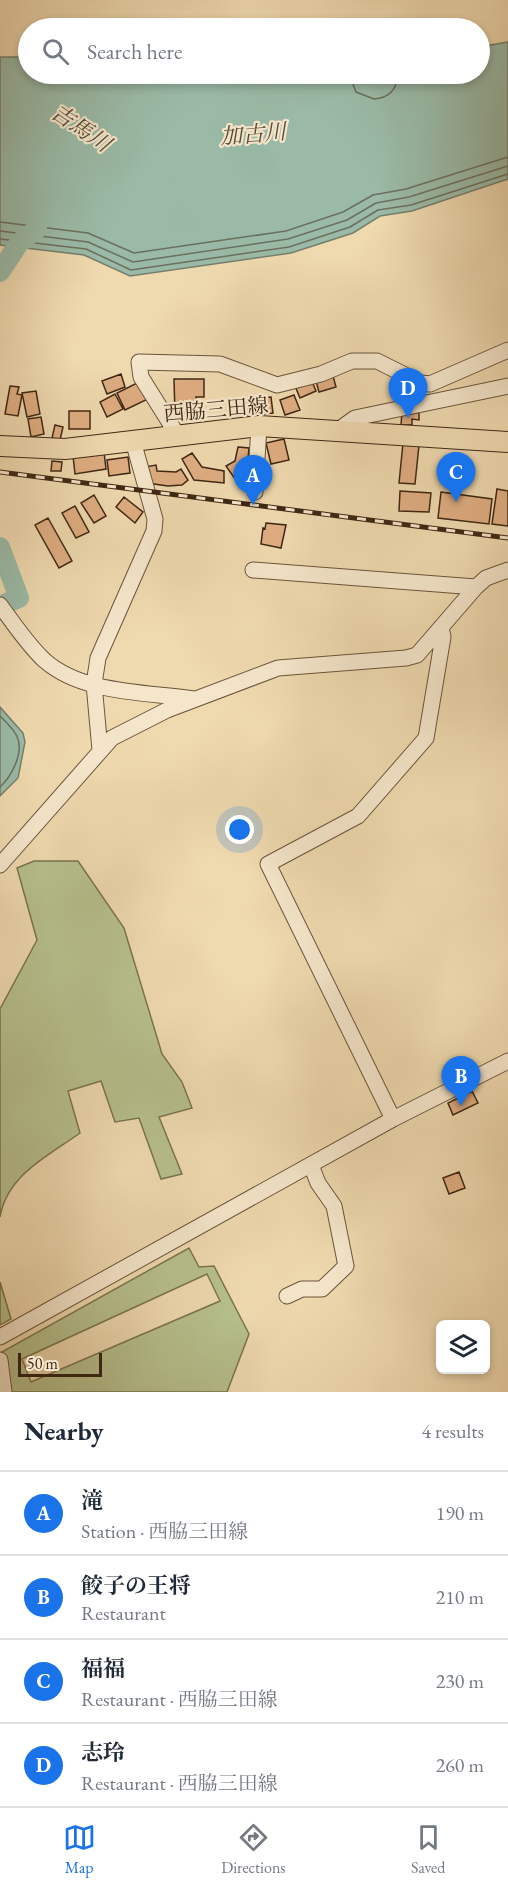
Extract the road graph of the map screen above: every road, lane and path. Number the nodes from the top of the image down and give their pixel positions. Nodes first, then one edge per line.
1 (508, 350) edge
2 (508, 386) edge
3 (259, 426) junction
4 (337, 431) junction
5 (178, 436) junction
6 (134, 441) junction
7 (508, 442) edge
8 (0, 446) edge
9 (255, 492) dead end
10 (253, 570) dead end
11 (508, 570) edge
12 (476, 587) junction
13 (0, 606) edge
14 (441, 627) junction
15 (93, 684) junction
16 (194, 699) junction
17 (100, 750) junction
18 (0, 865) edge
19 (508, 1061) edge
20 (393, 1119) junction
21 (311, 1164) junction
22 (287, 1296) dead end
23 (0, 1337) edge
24 (0, 1360) edge
25 (4, 1392) edge

1 - 5 street
2 - 4 street
3 - 4 main road, 西脇三田線
3 - 5 main road, 西脇三田線
3 - 9 street
4 - 7 main road, 西脇三田線
5 - 6 main road, 西脇三田線
6 - 8 main road, 西脇三田線
6 - 15 street
10 - 12 street
11 - 12 street
12 - 14 street
13 - 15 street
14 - 16 street
14 - 20 street
15 - 16 street
15 - 17 street
16 - 17 street
17 - 18 street
19 - 20 street
20 - 21 street
21 - 22 street
21 - 23 street
24 - 25 street

